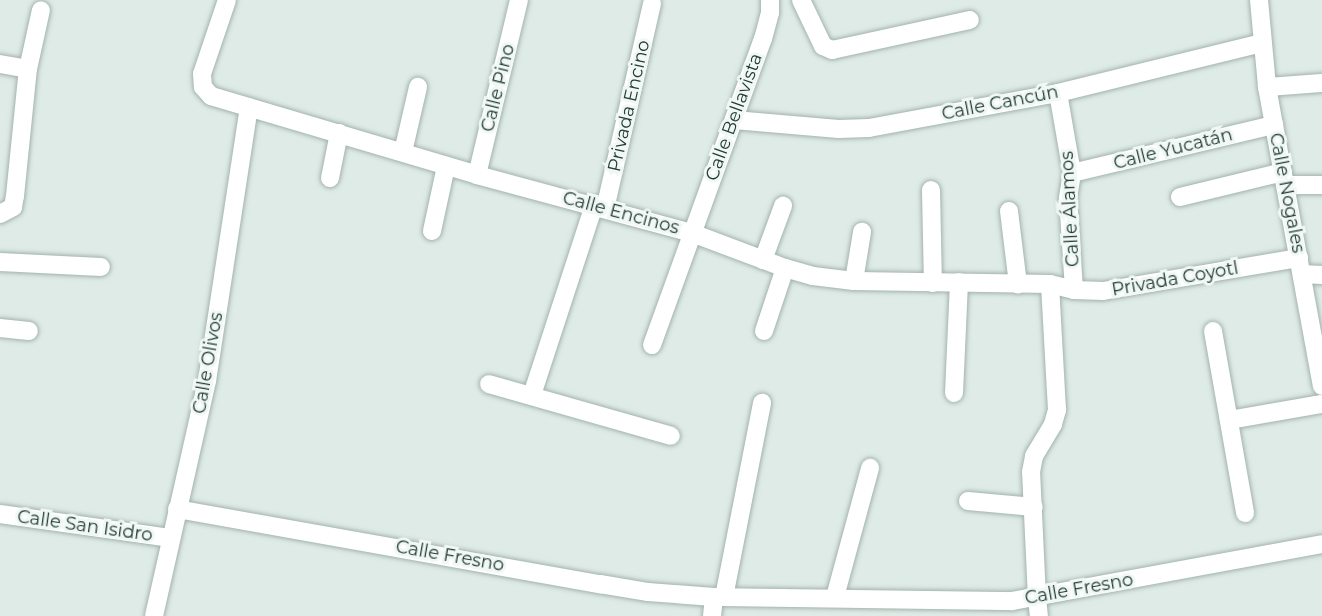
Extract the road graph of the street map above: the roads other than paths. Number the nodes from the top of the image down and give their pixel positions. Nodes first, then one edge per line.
1 (226, 0) edge
2 (519, 0) edge
3 (770, 0) edge
4 (801, 0) edge
5 (1259, 0) edge
6 (652, 3) dead end
7 (41, 10) dead end
8 (970, 20) dead end
9 (1262, 43) junction
10 (0, 64) edge
11 (28, 69) junction
12 (1322, 83) edge
13 (418, 87) dead end
14 (1267, 87) junction
15 (1058, 93) junction
16 (249, 107) junction
17 (734, 120) junction
18 (1274, 125) junction
19 (339, 133) junction
20 (403, 152) junction
21 (446, 166) junction
22 (1072, 173) junction
23 (477, 175) junction
24 (330, 178) dead end
25 (1284, 179) junction
26 (1322, 185) edge
27 (932, 190) dead end
28 (1180, 197) dead end
29 (783, 206) dead end
30 (599, 207) junction
31 (1009, 211) dead end
32 (0, 214) edge
33 (432, 231) dead end
34 (862, 232) dead end
35 (692, 233) junction
36 (763, 260) junction
37 (0, 262) edge
38 (1300, 266) junction
39 (101, 267) dead end
40 (784, 268) junction
41 (1322, 275) edge
42 (854, 281) junction
43 (959, 282) junction
44 (933, 283) junction
45 (1018, 284) junction
46 (1050, 284) junction
47 (1074, 290) junction
48 (0, 328) edge
49 (29, 331) dead end
50 (764, 331) dead end
51 (1213, 331) dead end
52 (652, 345) dead end
53 (1321, 378) edge
54 (489, 384) dead end
55 (954, 393) dead end
56 (532, 395) junction
57 (762, 403) dead end
58 (1322, 404) edge
59 (1229, 420) junction
60 (671, 436) dead end
61 (870, 468) dead end
62 (968, 501) dead end
63 (1034, 507) junction
64 (177, 509) junction
65 (1245, 513) dead end
66 (0, 514) edge
67 (171, 538) junction
68 (1322, 544) edge
69 (719, 597) junction
70 (835, 597) junction
71 (1038, 607) edge
72 (154, 616) edge
73 (712, 616) edge

1 - 16 street, Calle Encinos
2 - 23 street, Calle Pino
3 - 17 street, Calle Bellavista
4 - 8 street
5 - 9 street, Calle Nogales
6 - 30 street, Privada Encino
7 - 11 street
9 - 14 street, Calle Nogales
9 - 15 street, Calle Cancún
10 - 11 street
11 - 32 street
12 - 14 street
13 - 20 street
14 - 18 street, Calle Nogales
15 - 17 street, Calle Cancún
15 - 22 street, Calle Álamos
16 - 19 street, Calle Encinos
16 - 64 street, Calle Olivos
17 - 35 street, Calle Bellavista
18 - 22 street, Calle Yucatán
18 - 25 street, Calle Nogales
19 - 20 street, Calle Encinos
19 - 24 street
20 - 21 street, Calle Encinos
21 - 23 street, Calle Encinos
21 - 33 street
22 - 47 street, Calle Álamos
23 - 30 street, Calle Encinos
25 - 26 street
25 - 28 street
25 - 38 street, Calle Nogales
27 - 44 street
29 - 36 street
30 - 35 street, Calle Encinos
30 - 56 street, Privada Encino
31 - 45 street
34 - 42 street
35 - 36 street, Calle Encinos
35 - 52 street
36 - 40 street, Calle Encinos
37 - 39 street
38 - 41 street, Privada Coyotl
38 - 47 street, Privada Coyotl
38 - 53 street, Calle Nogales
40 - 42 street, Calle Encinos
40 - 50 street
42 - 44 street, Calle Encinos
43 - 44 street, Calle Encinos
43 - 45 street, Calle Encinos
43 - 55 street
45 - 46 street, Calle Encinos
46 - 47 street, Privada Coyotl
46 - 63 street, Calle Álamos
48 - 49 street
51 - 59 street
54 - 56 street
56 - 60 street
57 - 69 street
58 - 59 street
59 - 65 street
61 - 70 street
62 - 63 street
63 - 71 street, Calle Álamos
64 - 67 street, Calle Olivos
64 - 69 street, Calle Fresno
66 - 67 street, Calle San Isidro
67 - 72 street, Calle Olivos
68 - 71 street, Calle Fresno
69 - 70 street, Calle Fresno
69 - 73 street
70 - 71 street, Calle Fresno

